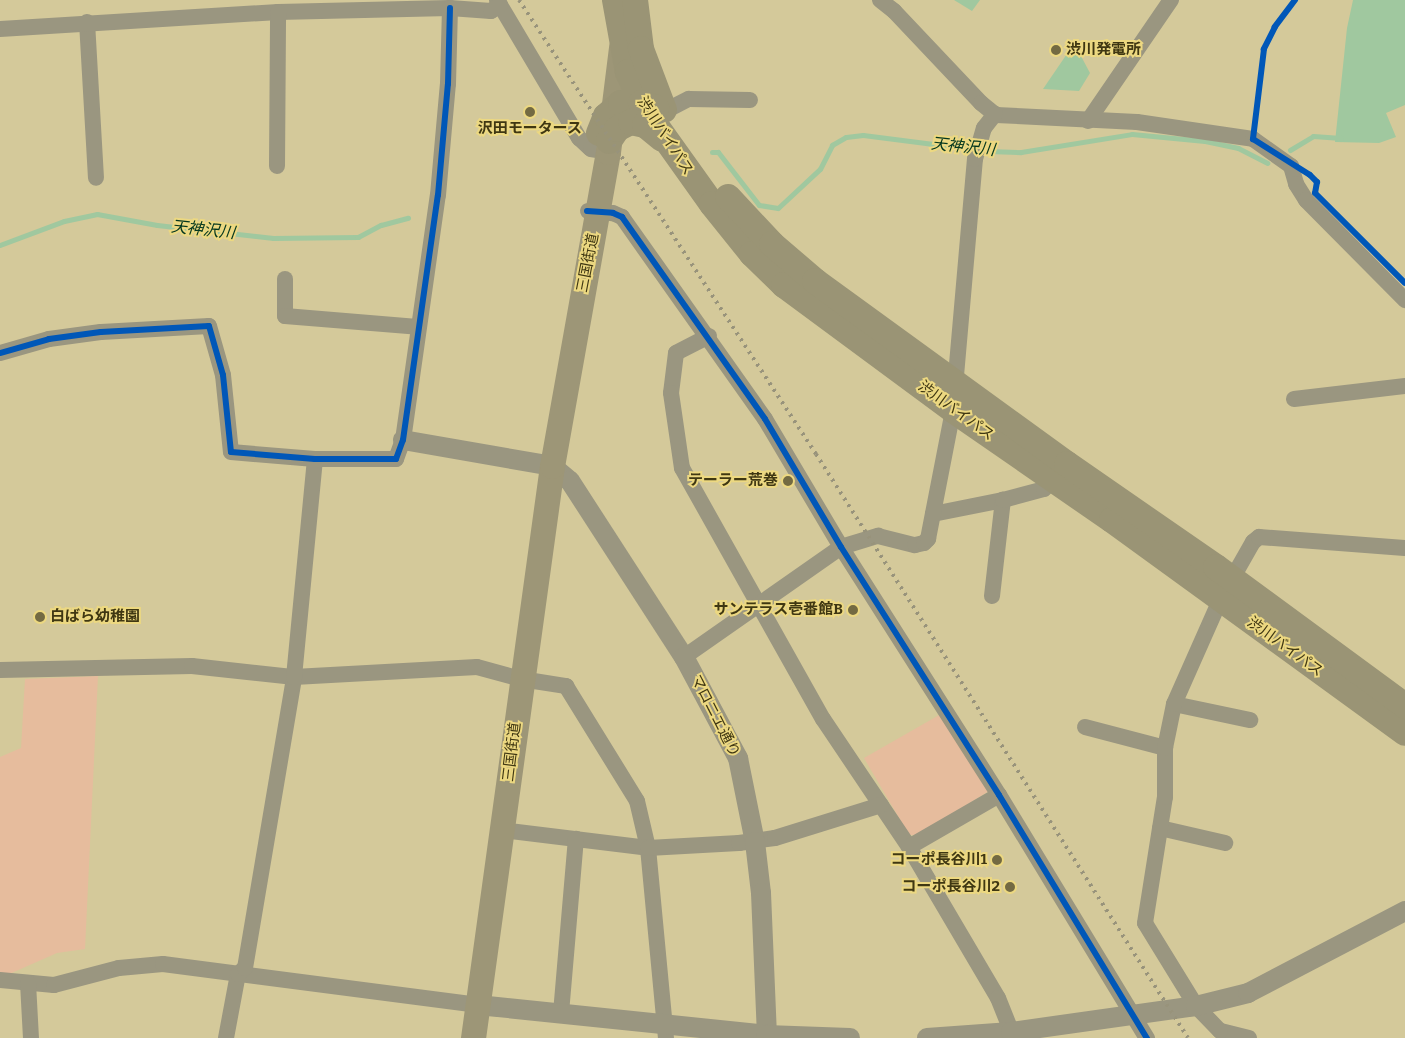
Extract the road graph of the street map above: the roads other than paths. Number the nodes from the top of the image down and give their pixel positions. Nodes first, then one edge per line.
1 (880, 0) edge
2 (1171, 0) edge
3 (622, 2) edge
4 (498, 3) edge
5 (895, 5) edge
6 (450, 8) junction
7 (278, 12) junction
8 (87, 22) junction
9 (0, 29) edge
10 (622, 39) junction
11 (750, 100) dead end
12 (653, 107) junction
13 (614, 108) junction
14 (995, 114) junction
15 (1088, 121) junction
16 (604, 144) junction
17 (668, 144) junction
18 (277, 166) dead end
19 (96, 178) dead end
20 (592, 212) junction
21 (285, 279) dead end
22 (1405, 300) edge
23 (418, 327) junction
24 (709, 336) junction
25 (0, 353) edge
26 (954, 380) junction
27 (1405, 386) edge
28 (1294, 399) dead end
29 (953, 410) junction
30 (403, 440) junction
31 (315, 459) junction
32 (552, 466) junction
33 (1060, 472) junction
34 (1003, 500) junction
35 (932, 514) junction
36 (841, 547) junction
37 (1405, 548) edge
38 (1226, 590) junction
39 (992, 596) dead end
40 (758, 604) junction
41 (684, 656) junction
42 (0, 670) edge
43 (294, 677) junction
44 (521, 679) junction
45 (1174, 704) junction
46 (1405, 706) edge
47 (1250, 720) dead end
48 (1085, 727) dead end
49 (1405, 733) edge
50 (1165, 748) junction
51 (998, 795) junction
52 (881, 805) junction
53 (1160, 828) junction
54 (502, 830) junction
55 (576, 838) junction
56 (755, 842) junction
57 (1225, 843) dead end
58 (648, 848) junction
59 (909, 848) junction
60 (1405, 911) edge
61 (238, 974) junction
62 (0, 980) edge
63 (28, 983) junction
64 (478, 1005) junction
65 (1196, 1006) junction
66 (561, 1013) junction
67 (1132, 1014) junction
68 (666, 1031) edge
69 (1012, 1035) edge
70 (766, 1036) edge
71 (31, 1038) edge
72 (226, 1038) edge
73 (473, 1038) edge
74 (850, 1038) edge
75 (927, 1038) edge
76 (1147, 1038) edge
77 (1249, 1038) edge

1 - 5 street
2 - 15 street
3 - 10 highway, 渋川バイパス
3 - 12 highway, 渋川バイパス
3 - 16 main road, 三国街道
4 - 6 street
4 - 16 street
5 - 14 street
6 - 7 street
6 - 23 street
7 - 8 street
7 - 18 street
8 - 9 street
8 - 19 street
10 - 12 highway, 渋川バイパス
10 - 13 main road
11 - 12 street
12 - 13 highway
12 - 17 highway, 渋川バイパス
12 - 26 highway, 渋川バイパス
13 - 16 highway
14 - 15 street
14 - 26 street
15 - 22 street
16 - 17 highway
16 - 20 main road, 三国街道
17 - 29 highway, 渋川バイパス
20 - 24 street
20 - 32 main road, 三国街道
21 - 23 street
23 - 30 street
24 - 36 street
24 - 40 street
25 - 31 street
26 - 29 street
26 - 33 highway, 渋川バイパス
27 - 28 street
29 - 33 highway, 渋川バイパス
29 - 35 street
30 - 31 street
30 - 32 street
31 - 43 street
32 - 41 street, マロニエ通り
32 - 44 main road, 三国街道
33 - 34 street
33 - 38 highway, 渋川バイパス
34 - 35 street
34 - 39 street
35 - 36 street
36 - 40 street
36 - 51 street
37 - 38 street
38 - 45 street
38 - 46 highway, 渋川バイパス
38 - 49 highway, 渋川バイパス
40 - 41 street
40 - 52 street
41 - 56 street, マロニエ通り
42 - 43 street
43 - 44 street
43 - 61 street
44 - 54 main road, 三国街道
44 - 58 street
45 - 47 street
45 - 50 street
48 - 50 street
50 - 53 street
51 - 59 street
51 - 67 street
52 - 56 street
52 - 59 street
53 - 57 street
53 - 65 street
54 - 55 street
54 - 64 main road, 三国街道
55 - 58 street
55 - 66 street
56 - 58 street
56 - 70 street, マロニエ通り
58 - 68 street
59 - 69 street
60 - 65 street
61 - 63 street
61 - 64 street
61 - 72 street
62 - 63 street
63 - 71 street
64 - 66 street
64 - 73 main road, 三国街道
65 - 67 street
65 - 77 street
66 - 68 street
67 - 69 street
67 - 76 street
68 - 70 street
69 - 75 street
70 - 74 street

